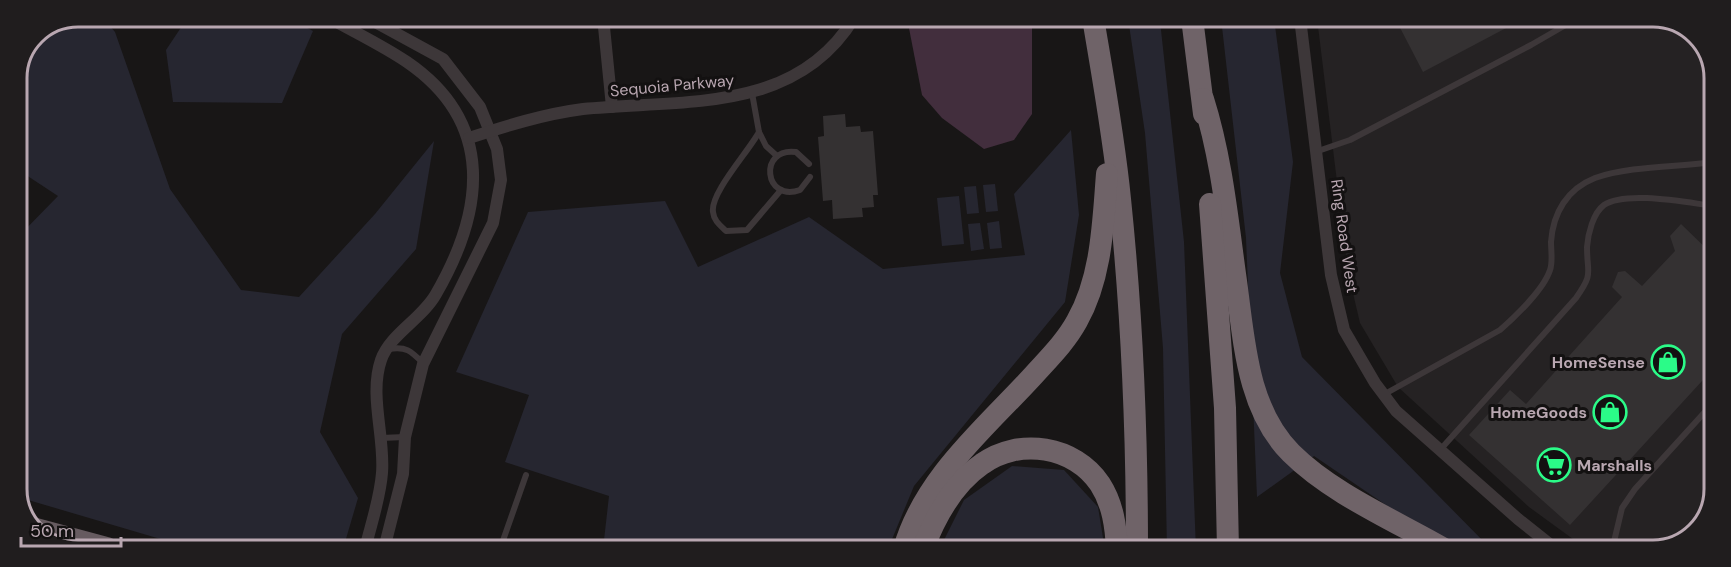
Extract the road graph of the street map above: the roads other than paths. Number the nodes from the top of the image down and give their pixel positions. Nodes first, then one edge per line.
1 (345, 27) edge
2 (384, 27) edge
3 (604, 27) edge
4 (848, 27) edge
5 (1095, 27) edge
6 (1193, 27) edge
7 (1301, 27) edge
8 (1562, 27) edge
9 (752, 93) junction
10 (1203, 99) junction
11 (612, 107) junction
12 (490, 131) junction
13 (759, 132) junction
14 (1110, 137) junction
15 (469, 138) junction
16 (1318, 151) junction
17 (777, 156) junction
18 (1704, 163) edge
19 (809, 164) dead end
20 (810, 177) dead end
21 (781, 190) junction
22 (1704, 205) edge
23 (388, 349) junction
24 (423, 364) junction
25 (1383, 395) junction
26 (1704, 413) edge
27 (405, 437) junction
28 (381, 438) junction
29 (1440, 450) junction
30 (526, 476) dead end
31 (55, 534) edge
32 (78, 540) edge
33 (367, 540) edge
34 (387, 540) edge
35 (503, 540) edge
36 (907, 540) edge
37 (927, 540) edge
38 (1116, 540) edge
39 (1137, 540) edge
40 (1228, 540) edge
41 (1429, 540) edge
42 (1545, 540) edge
43 (1614, 540) edge

1 - 15 street
2 - 12 street
3 - 11 street
4 - 9 street, Sequoia Parkway
5 - 14 highway
6 - 10 highway
7 - 16 street, Ring Road West
8 - 16 lane
9 - 11 street, Sequoia Parkway
9 - 13 lane
10 - 40 highway
10 - 41 highway
11 - 12 street, Sequoia Parkway
12 - 15 street, Sequoia Parkway
12 - 24 street
13 - 17 lane
13 - 21 lane
14 - 36 highway
14 - 39 highway
15 - 23 street
16 - 25 street, Ring Road West
17 - 19 lane
17 - 21 lane
18 - 25 lane
20 - 21 lane
22 - 29 lane
23 - 24 lane
23 - 28 street
24 - 27 street
25 - 29 street, Ring Road West
26 - 43 lane
27 - 28 lane
27 - 34 street
28 - 33 street
29 - 42 street, Ring Road West
30 - 35 lane
31 - 32 highway
37 - 38 highway

